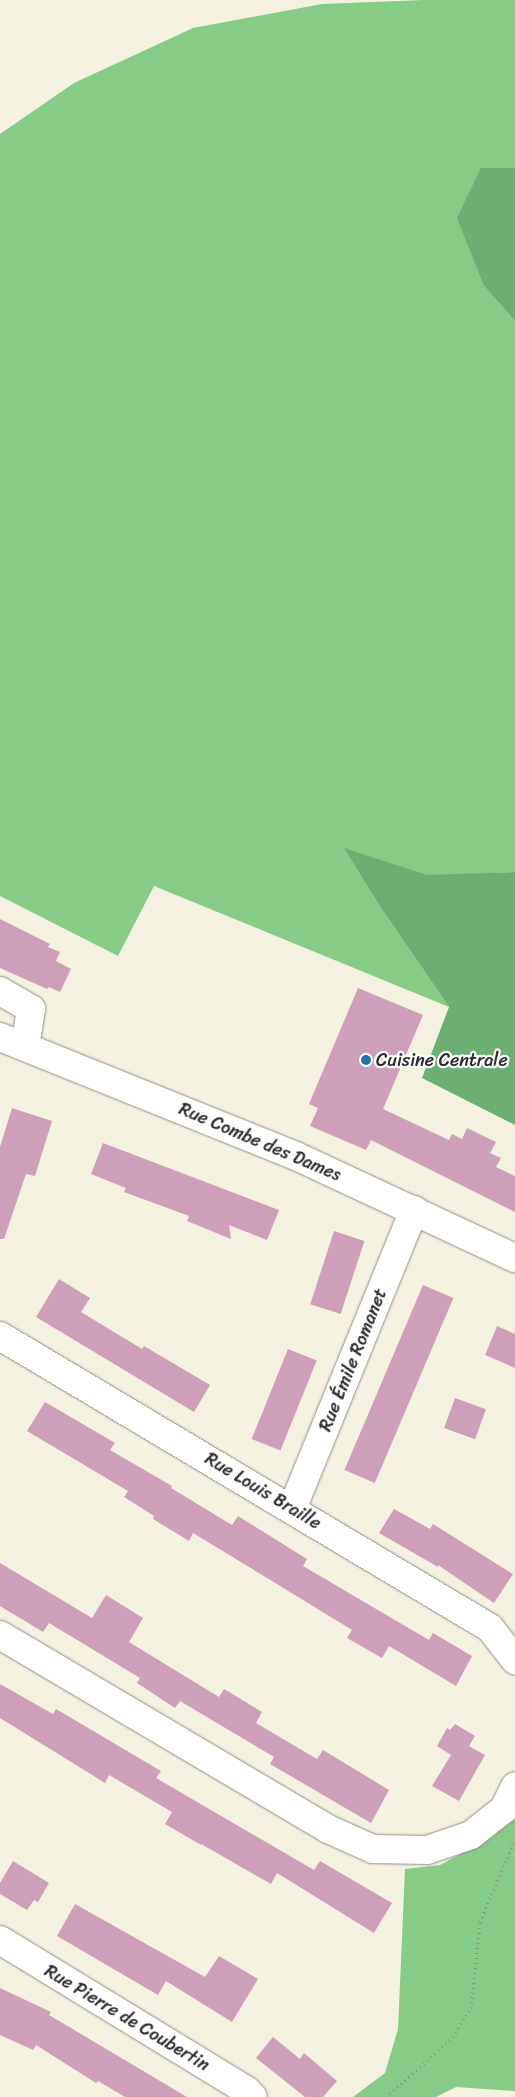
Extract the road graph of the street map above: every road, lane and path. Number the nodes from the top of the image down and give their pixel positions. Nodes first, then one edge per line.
1 (0, 991) edge
2 (0, 1037) edge
3 (25, 1047) junction
4 (414, 1210) junction
5 (515, 1258) edge
6 (0, 1336) edge
7 (292, 1509) junction
8 (0, 1635) edge
9 (515, 1660) edge
10 (515, 1786) edge
11 (515, 1839) edge
12 (0, 1940) edge
13 (253, 2097) edge
14 (386, 2097) edge

1 - 3 street
2 - 3 street, Rue Combe des Dames
3 - 4 street, Rue Combe des Dames
4 - 5 street, Rue Combe des Dames
4 - 7 street, Rue Émile Romanet
6 - 7 street, Rue Louis Braille
7 - 9 street, Rue Louis Braille
8 - 10 street
11 - 14 path
12 - 13 street, Rue Pierre de Coubertin

